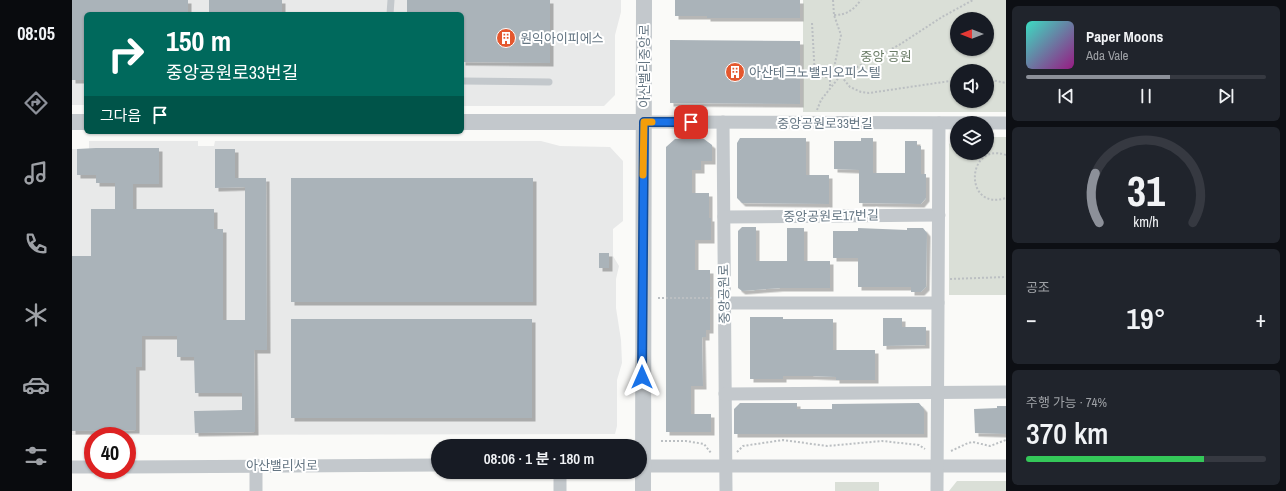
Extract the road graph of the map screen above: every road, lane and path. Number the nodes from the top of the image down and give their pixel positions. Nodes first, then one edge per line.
1 (390, 0) edge
2 (644, 0) edge
3 (833, 0) edge
4 (861, 0) edge
5 (973, 0) edge
6 (390, 12) edge
7 (834, 15) junction
8 (812, 23) dead end
9 (840, 76) junction
10 (994, 80) edge
11 (464, 81) edge
12 (950, 81) edge
13 (550, 82) dead end
14 (1006, 82) edge
15 (830, 89) junction
16 (817, 112) dead end
17 (72, 122) edge
18 (84, 122) edge
19 (464, 122) edge
20 (644, 122) junction
21 (723, 122) junction
22 (939, 123) junction
23 (1006, 123) edge
24 (1006, 155) edge
25 (1006, 198) edge
26 (939, 215) junction
27 (724, 217) junction
28 (1006, 278) edge
29 (947, 279) dead end
30 (658, 298) dead end
31 (720, 301) junction
32 (938, 303) junction
33 (938, 392) junction
34 (1006, 392) edge
35 (725, 394) junction
36 (641, 439) edge
37 (1006, 440) edge
38 (661, 441) dead end
39 (926, 450) dead end
40 (951, 452) dead end
41 (711, 453) dead end
42 (736, 454) dead end
43 (256, 465) junction
44 (431, 465) edge
45 (647, 466) edge
46 (726, 466) junction
47 (937, 466) junction
48 (1006, 466) edge
49 (72, 467) edge
50 (84, 467) edge
51 (136, 467) edge
52 (560, 479) edge
53 (642, 479) edge
54 (256, 491) edge
55 (560, 491) edge
56 (642, 491) edge
57 (726, 491) edge
58 (937, 491) edge

1 - 6 lane
2 - 20 street, 아산밸리중앙로
3 - 7 path
4 - 7 path
5 - 9 path
7 - 9 path
8 - 15 path
9 - 12 path
9 - 15 path
10 - 14 path
11 - 13 lane
15 - 16 path
17 - 18 street
19 - 20 street
20 - 21 street, 중앙공원로33번길
20 - 36 street, 아산밸리중앙로
21 - 22 street, 중앙공원로33번길
21 - 27 street, 중앙공원로
22 - 23 street, 중앙공원로33번길
22 - 26 street
24 - 25 path
26 - 27 street, 중앙공원로17번길
26 - 32 street
27 - 31 street, 중앙공원로
28 - 29 path
30 - 31 path
31 - 32 street
31 - 35 street, 중앙공원로
32 - 33 street
33 - 34 street
33 - 35 street
33 - 47 street
35 - 46 street, 중앙공원로
37 - 40 path
38 - 41 path
39 - 42 path
43 - 44 street, 아산밸리서로
43 - 51 street, 아산밸리서로
43 - 54 street
45 - 46 street
46 - 47 street
46 - 57 street, 중앙공원로
47 - 48 street
47 - 58 street
49 - 50 street
52 - 55 street
53 - 56 street, 아산밸리중앙로

